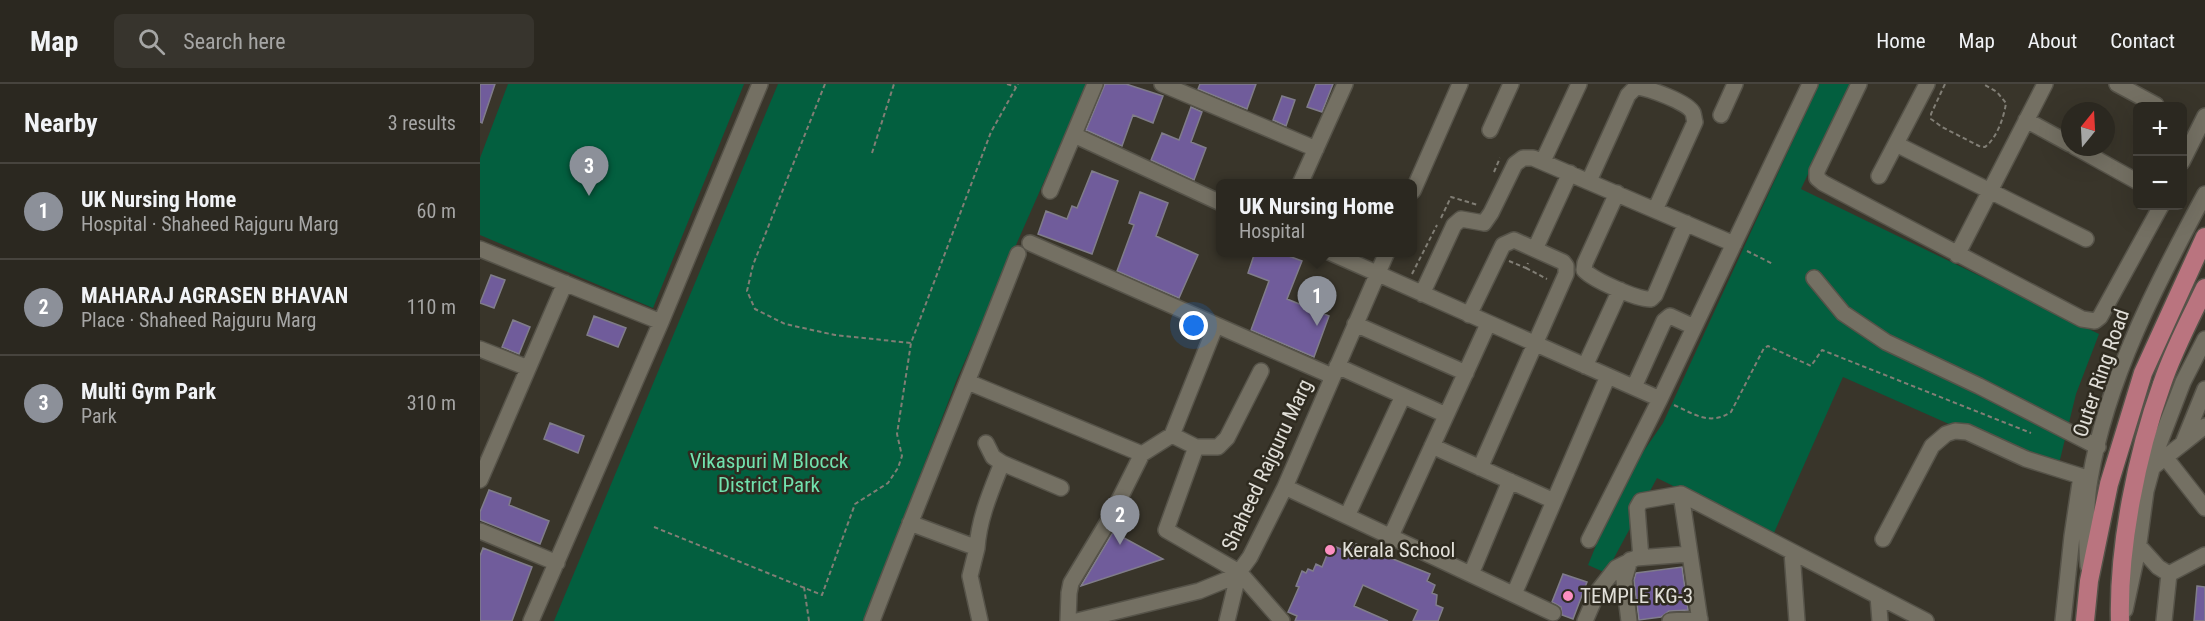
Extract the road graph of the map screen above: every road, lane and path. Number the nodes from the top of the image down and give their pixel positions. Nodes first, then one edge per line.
1 (760, 84) edge
2 (825, 84) edge
3 (894, 84) edge
4 (1007, 84) edge
5 (1095, 84) edge
6 (1162, 84) edge
7 (1345, 84) edge
8 (1460, 84) edge
9 (1511, 84) edge
10 (1578, 84) edge
11 (1735, 84) edge
12 (1810, 84) edge
13 (1859, 84) edge
14 (1927, 84) edge
15 (1945, 84) edge
16 (1983, 84) edge
17 (2045, 84) edge
18 (2117, 84) edge
19 (1017, 86) edge
20 (1665, 89) edge
21 (2150, 102) edge
22 (1721, 115) dead end
23 (2205, 116) edge
24 (2026, 120) junction
25 (1490, 130) dead end
26 (1074, 135) junction
27 (2061, 139) edge
28 (1896, 144) junction
29 (1316, 149) junction
30 (872, 153) dead end
31 (2090, 156) edge
32 (2185, 156) edge
33 (1542, 161) junction
34 (1570, 173) junction
35 (1879, 176) dead end
36 (1302, 179) edge
37 (2133, 179) edge
38 (1589, 181) junction
39 (1417, 182) edge
40 (1990, 190) junction
41 (1050, 191) dead end
42 (1617, 194) junction
43 (2205, 194) edge
44 (1216, 201) edge
45 (2188, 209) edge
46 (1655, 210) junction
47 (2159, 210) edge
48 (1686, 224) junction
49 (2205, 237) edge
50 (2086, 239) dead end
51 (1030, 243) dead end
52 (1734, 244) junction
53 (480, 249) edge
54 (1535, 249) junction
55 (1018, 254) dead end
56 (1957, 255) junction
57 (1339, 257) edge
58 (1384, 257) edge
59 (1507, 260) dead end
60 (1773, 264) dead end
61 (1526, 268) junction
62 (1377, 275) junction
63 (1814, 279) dead end
64 (1550, 280) dead end
65 (565, 283) junction
66 (2205, 288) edge
67 (1620, 290) junction
68 (1422, 294) junction
69 (1469, 315) junction
70 (661, 322) junction
71 (1355, 324) junction
72 (1488, 324) junction
73 (1216, 325) junction
74 (1694, 327) junction
75 (2205, 339) edge
76 (911, 343) junction
77 (1534, 344) junction
78 (480, 349) edge
79 (1585, 366) junction
80 (528, 368) junction
81 (1261, 371) dead end
82 (1334, 371) junction
83 (1466, 373) junction
84 (1608, 376) junction
85 (968, 382) junction
86 (1634, 387) junction
87 (2205, 389) edge
88 (1403, 396) junction
89 (1660, 399) junction
90 (1446, 415) junction
91 (2205, 426) edge
92 (2031, 433) dead end
93 (1172, 435) junction
94 (986, 442) dead end
95 (2183, 443) junction
96 (1432, 446) junction
97 (1196, 447) junction
98 (2098, 447) junction
99 (1142, 454) junction
100 (2159, 462) junction
101 (1002, 463) junction
102 (1480, 468) junction
103 (2086, 478) junction
104 (480, 480) edge
105 (1510, 481) junction
106 (1285, 487) junction
107 (1061, 488) dead end
108 (1681, 494) junction
109 (1554, 501) junction
110 (2205, 508) edge
111 (1347, 516) junction
112 (910, 523) junction
113 (654, 527) dead end
114 (480, 531) edge
115 (1391, 536) junction
116 (1884, 539) dead end
117 (1588, 540) dead end
118 (2139, 546) junction
119 (976, 548) junction
120 (1792, 552) junction
121 (1690, 554) junction
122 (2205, 555) edge
123 (1635, 559) junction
124 (557, 563) junction
125 (1239, 572) junction
126 (1471, 574) junction
127 (2169, 574) junction
128 (2089, 581) junction
129 (804, 587) junction
130 (1514, 594) junction
131 (1878, 596) junction
132 (1553, 613) dead end
133 (1115, 616) edge
134 (1590, 620) edge
135 (1700, 620) edge
136 (531, 621) edge
137 (809, 621) edge
138 (872, 621) edge
139 (980, 621) edge
140 (1068, 621) edge
141 (1077, 621) edge
142 (1227, 621) edge
143 (1282, 621) edge
144 (1629, 621) edge
145 (1670, 621) edge
146 (1797, 621) edge
147 (1880, 621) edge
148 (1926, 621) edge
149 (2063, 621) edge
150 (2085, 621) edge
151 (2122, 621) edge
152 (2164, 621) edge

1 - 70 street
2 - 76 path
3 - 30 path
4 - 19 path
5 - 26 street
6 - 29 street
7 - 29 street
8 - 39 street
9 - 25 street
10 - 33 street
11 - 22 street
12 - 52 street
13 - 56 street
14 - 28 street
15 - 16 path
17 - 24 street
18 - 21 street
19 - 76 path
20 - 38 street
20 - 46 street
23 - 32 street
24 - 27 street
24 - 40 street
26 - 41 street
26 - 44 street
28 - 35 street
28 - 40 street
29 - 36 street
31 - 37 street
33 - 34 street
33 - 68 street
34 - 38 street
34 - 54 street
38 - 42 street
40 - 50 street
40 - 56 street
42 - 46 street
42 - 67 street
43 - 45 street, Outer Ring Road
45 - 98 street, Outer Ring Road
46 - 48 street
47 - 56 street
48 - 52 street
48 - 67 street
49 - 128 main road, Outer Ring Road
51 - 73 street
52 - 60 path
52 - 74 street
53 - 65 street
54 - 61 path
54 - 69 street
54 - 77 street
55 - 85 street
57 - 62 street
58 - 62 street, Shaheed Rajguru Marg
59 - 61 path
61 - 64 path
62 - 68 street
62 - 71 street, Shaheed Rajguru Marg
63 - 98 street
65 - 70 street
65 - 80 street
66 - 151 main road
67 - 79 street
68 - 69 street
69 - 72 street
70 - 124 street
71 - 82 street, Shaheed Rajguru Marg
71 - 83 street
72 - 77 street
72 - 83 street
73 - 82 street
73 - 93 street
74 - 86 street
74 - 89 street
75 - 100 street
76 - 129 path
77 - 79 street
77 - 102 street
78 - 80 street
79 - 84 street
80 - 104 street
81 - 97 street
82 - 88 street
82 - 106 street, Shaheed Rajguru Marg
83 - 90 street
84 - 86 street
84 - 109 street
85 - 99 street
85 - 112 street
86 - 89 street
87 - 95 street
88 - 90 street
88 - 111 street
89 - 92 path
89 - 117 street
90 - 96 street
91 - 95 street
93 - 97 street
93 - 99 street
94 - 101 street
95 - 100 street
96 - 102 street
96 - 115 street
97 - 125 street
98 - 103 street, Outer Ring Road
99 - 140 street
100 - 110 street
100 - 118 street
101 - 107 street
101 - 119 street
102 - 105 street
103 - 116 street
103 - 128 street, Outer Ring Road
103 - 149 street
105 - 109 street
105 - 126 street
106 - 111 street
106 - 125 street, Shaheed Rajguru Marg
108 - 120 street
108 - 121 street
108 - 123 street
109 - 130 street
111 - 115 street
112 - 119 street
112 - 138 street
113 - 129 path
114 - 124 street
115 - 126 street
118 - 127 street
118 - 151 street
119 - 139 street
120 - 131 street
120 - 146 street
121 - 123 street
121 - 135 street
122 - 127 street
123 - 134 street
123 - 144 street
124 - 136 street
125 - 133 street, Shaheed Rajguru Marg
125 - 142 street
125 - 143 street
126 - 130 street
127 - 152 street
128 - 150 main road, Outer Ring Road
129 - 137 path
130 - 132 street
131 - 147 street
131 - 148 street
133 - 141 street, Shaheed Rajguru Marg
135 - 145 street

